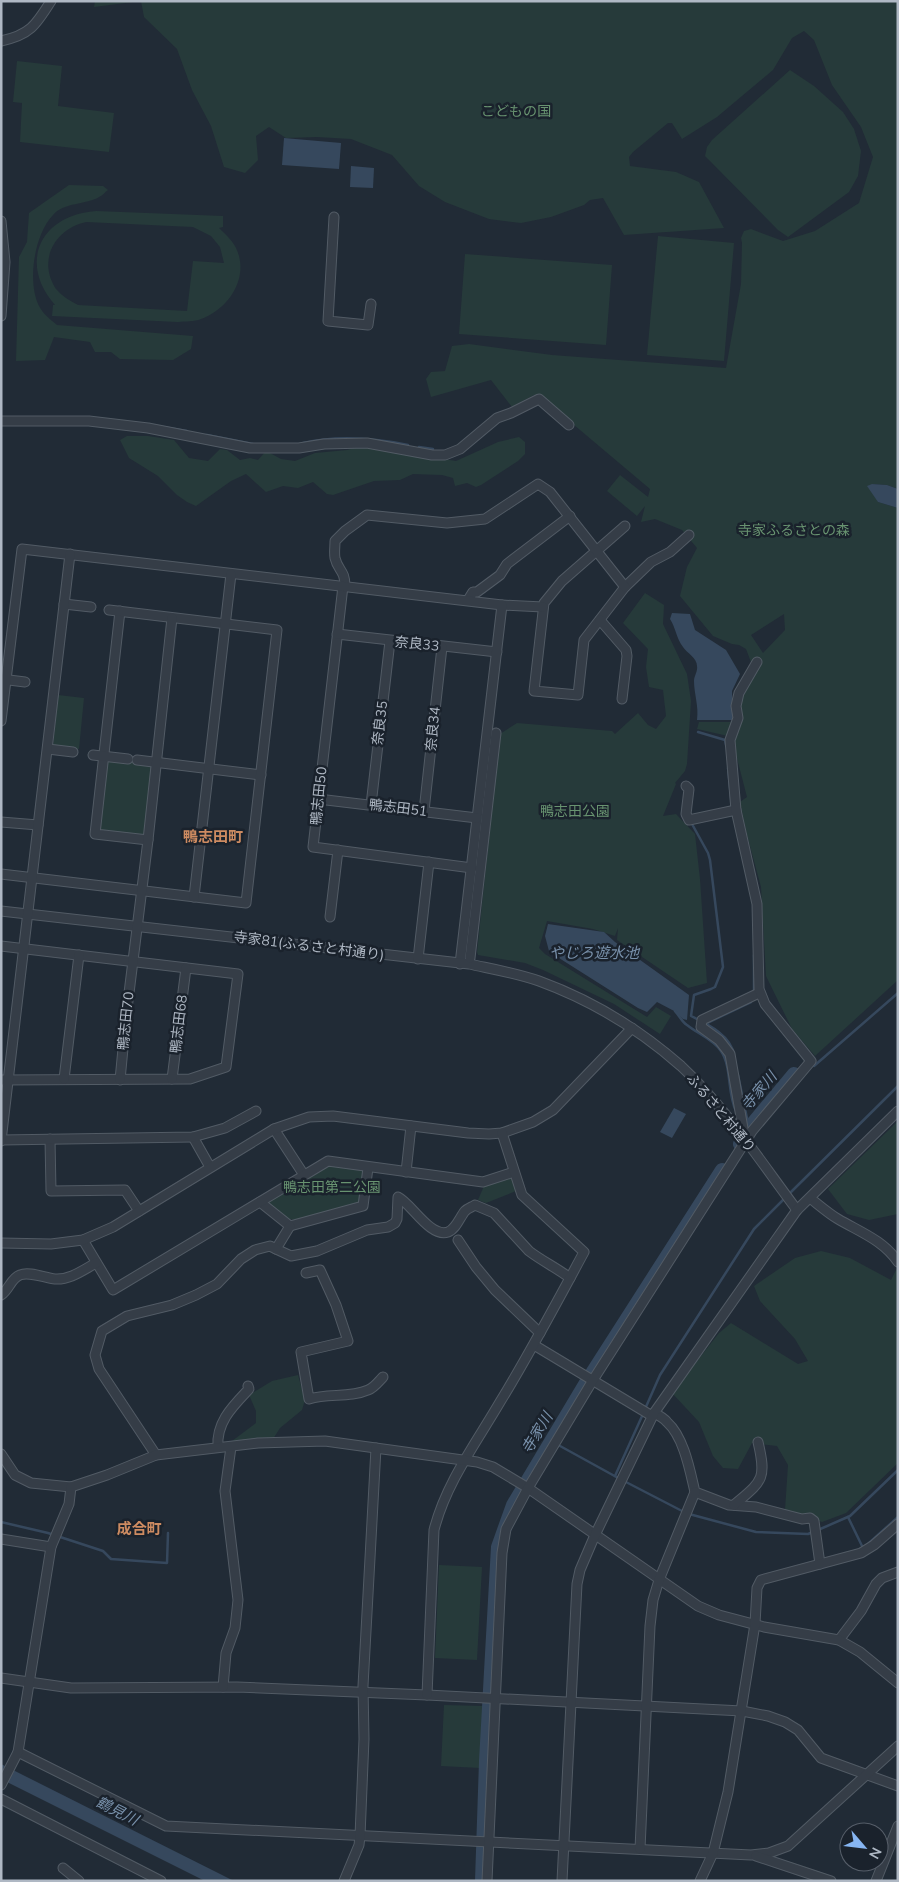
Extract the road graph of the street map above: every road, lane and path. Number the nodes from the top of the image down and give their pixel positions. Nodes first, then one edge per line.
1 (50, 1) edge
2 (1, 41) edge
3 (334, 217) dead end
4 (1, 221) edge
5 (371, 304) dead end
6 (1, 316) edge
7 (1, 421) edge
8 (569, 425) dead end
9 (570, 516) junction
10 (625, 526) dead end
11 (689, 535) dead end
12 (598, 552) junction
13 (70, 554) junction
14 (231, 574) junction
15 (344, 586) junction
16 (625, 587) junction
17 (468, 600) junction
18 (64, 604) junction
19 (502, 605) junction
20 (91, 607) dead end
21 (543, 607) junction
22 (109, 610) dead end
23 (120, 611) junction
24 (172, 618) junction
25 (600, 620) junction
26 (226, 624) junction
27 (337, 634) junction
28 (390, 641) junction
29 (442, 647) junction
30 (497, 652) junction
31 (757, 662) dead end
32 (4, 679) edge
33 (25, 682) dead end
34 (622, 699) dead end
35 (1, 721) edge
36 (496, 733) dead end
37 (48, 749) junction
38 (73, 752) dead end
39 (93, 755) dead end
40 (104, 756) junction
41 (157, 762) junction
42 (209, 769) junction
43 (261, 775) junction
44 (686, 786) dead end
45 (318, 799) junction
46 (371, 804) junction
47 (736, 810) junction
48 (424, 811) junction
49 (477, 818) junction
50 (1, 822) edge
51 (38, 825) junction
52 (148, 840) junction
53 (338, 850) junction
54 (429, 862) junction
55 (472, 868) junction
56 (1, 874) edge
57 (31, 878) junction
58 (141, 891) junction
59 (194, 897) junction
60 (1, 911) edge
61 (27, 914) junction
62 (330, 916) dead end
63 (137, 926) junction
64 (1, 946) edge
65 (24, 949) junction
66 (79, 955) junction
67 (470, 958) dead end
68 (418, 959) junction
69 (133, 961) junction
70 (460, 964) junction
71 (186, 968) junction
72 (760, 993) junction
73 (609, 1014) joint
74 (632, 1028) junction
75 (172, 1078) junction
76 (64, 1079) junction
77 (5, 1080) edge
78 (120, 1080) junction
79 (256, 1111) dead end
80 (898, 1111) edge
81 (411, 1126) junction
82 (274, 1129) junction
83 (502, 1133) junction
84 (193, 1137) junction
85 (50, 1139) junction
86 (1, 1140) edge
87 (745, 1140) junction
88 (210, 1167) junction
89 (368, 1168) junction
90 (406, 1172) junction
91 (514, 1172) junction
92 (304, 1175) junction
93 (810, 1198) junction
94 (260, 1202) junction
95 (797, 1210) junction
96 (139, 1211) junction
97 (290, 1226) junction
98 (83, 1240) junction
99 (458, 1240) dead end
100 (1, 1243) edge
101 (276, 1249) junction
102 (898, 1262) edge
103 (96, 1263) junction
104 (306, 1273) dead end
105 (570, 1278) junction
106 (1, 1295) edge
107 (540, 1333) junction
108 (534, 1345) junction
109 (384, 1377) dead end
110 (593, 1380) junction
111 (248, 1386) dead end
112 (653, 1414) junction
113 (758, 1442) dead end
114 (218, 1447) junction
115 (230, 1447) junction
116 (376, 1448) junction
117 (1, 1454) edge
118 (156, 1455) junction
119 (467, 1459) junction
120 (71, 1487) junction
121 (528, 1488) junction
122 (695, 1492) junction
123 (734, 1505) junction
124 (898, 1524) edge
125 (595, 1535) junction
126 (1, 1539) edge
127 (51, 1547) junction
128 (820, 1564) junction
129 (898, 1572) edge
130 (659, 1580) junction
131 (755, 1624) junction
132 (839, 1640) junction
133 (1, 1678) edge
134 (28, 1683) junction
135 (898, 1683) edge
136 (223, 1687) junction
137 (363, 1692) junction
138 (427, 1695) junction
139 (492, 1699) junction
140 (571, 1702) junction
141 (647, 1707) junction
142 (742, 1711) junction
143 (898, 1746) edge
144 (17, 1755) junction
145 (866, 1776) junction
146 (1, 1785) edge
147 (898, 1786) edge
148 (1, 1799) edge
149 (898, 1826) edge
150 (360, 1836) junction
151 (486, 1842) junction
152 (564, 1845) junction
153 (640, 1849) junction
154 (713, 1853) junction
155 (751, 1855) junction
156 (63, 1868) dead end
157 (805, 1877) edge
158 (79, 1881) edge
159 (161, 1881) edge
160 (344, 1881) edge
161 (488, 1881) edge
162 (562, 1881) edge
163 (700, 1881) edge
164 (831, 1881) edge
165 (876, 1881) edge

1 - 2 street
3 - 5 street
4 - 6 street
7 - 8 street
9 - 12 street
9 - 15 street
9 - 17 street
10 - 12 street
11 - 16 street
12 - 16 street
12 - 21 street
13 - 14 street
13 - 18 street
13 - 32 street
14 - 15 street
14 - 26 street
15 - 17 street
15 - 27 street, 鴨志田50
16 - 25 street
17 - 19 street
18 - 20 street
18 - 37 street
19 - 21 street
19 - 30 street
21 - 25 street
22 - 23 street
23 - 24 street
23 - 40 street
24 - 26 street
24 - 41 street, 鴨志田70
25 - 34 street
26 - 42 street
26 - 43 street
27 - 28 street, 奈良33
27 - 45 street, 鴨志田50
28 - 29 street, 奈良33
28 - 46 street, 奈良35
29 - 30 street, 奈良33
29 - 48 street, 奈良34
30 - 49 street
31 - 47 street
32 - 33 street
32 - 35 street
36 - 67 street
37 - 38 street
37 - 51 street
39 - 40 street
40 - 41 street
40 - 52 street
41 - 42 street
41 - 52 street, 鴨志田70
42 - 43 street
42 - 59 street
43 - 59 street
44 - 47 street
45 - 46 street, 鴨志田51
45 - 53 street, 鴨志田50
46 - 48 street, 鴨志田51
47 - 72 street
48 - 49 street, 鴨志田51
49 - 55 street
50 - 51 street
51 - 57 street
52 - 58 street, 鴨志田70
53 - 54 street, 鴨志田50
53 - 62 street
54 - 55 street, 鴨志田50
54 - 68 street
55 - 70 street
56 - 57 street
57 - 58 street
57 - 61 street
58 - 59 street
58 - 63 street, 鴨志田70
60 - 61 street, 寺家81(ふるさと村通り)
61 - 63 street, 寺家81(ふるさと村通り)
61 - 65 street
63 - 68 street, 寺家81(ふるさと村通り)
63 - 69 street, 鴨志田70
64 - 65 street
65 - 66 street
65 - 77 street
66 - 69 street
66 - 76 street
68 - 70 street, 寺家81(ふるさと村通り)
69 - 71 street
69 - 78 street, 鴨志田70
70 - 73 street, 寺家81(ふるさと村通り)
71 - 75 street, 鴨志田68
71 - 75 street
72 - 87 street
72 - 87 street
73 - 74 street, ふるさと村通り
74 - 83 street
74 - 87 street, ふるさと村通り
75 - 78 street
76 - 77 street
76 - 78 street
77 - 86 street
79 - 84 street
80 - 93 street
81 - 82 street
81 - 83 street
81 - 90 street
82 - 88 street
82 - 92 street
83 - 91 street
84 - 85 street
84 - 88 street
85 - 86 street
85 - 96 street
87 - 95 street, ふるさと村通り
87 - 110 street
88 - 96 street
89 - 90 street
89 - 92 street
89 - 97 street
90 - 91 street
91 - 105 street
92 - 94 street
93 - 95 street
93 - 102 street
94 - 97 street
94 - 103 street
95 - 112 street
96 - 98 street
97 - 101 street
98 - 100 street
98 - 103 street
99 - 107 street
101 - 105 street
101 - 118 street
103 - 106 street
104 - 109 street
105 - 107 street
107 - 108 street
108 - 110 street
108 - 119 street
110 - 112 street
110 - 121 street
111 - 114 street
112 - 122 street
112 - 125 street
113 - 123 street
114 - 115 street
114 - 118 street
115 - 116 street
115 - 136 street
116 - 119 street
116 - 137 street
117 - 120 street
118 - 120 street
119 - 121 street
119 - 138 street
120 - 127 street
121 - 125 street
121 - 139 street
122 - 123 street
122 - 130 street
123 - 128 street
124 - 128 street
125 - 130 street
125 - 140 street
126 - 127 street
127 - 134 street
128 - 131 street
129 - 132 street
130 - 131 street
130 - 141 street
131 - 132 street
131 - 142 street
132 - 135 street
133 - 134 street
134 - 136 street
134 - 144 street
136 - 137 street
137 - 138 street
137 - 150 street
138 - 139 street
139 - 140 street
139 - 151 street
140 - 141 street
140 - 152 street
141 - 142 street
141 - 153 street
142 - 145 street
142 - 154 street
143 - 145 street
144 - 146 street
144 - 150 street
145 - 147 street
145 - 155 street
148 - 159 street
149 - 165 street
150 - 151 street
150 - 160 street
151 - 152 street
151 - 161 street
152 - 153 street
152 - 162 street
153 - 154 street
154 - 155 street
154 - 163 street
155 - 157 street
156 - 158 street
157 - 164 street

